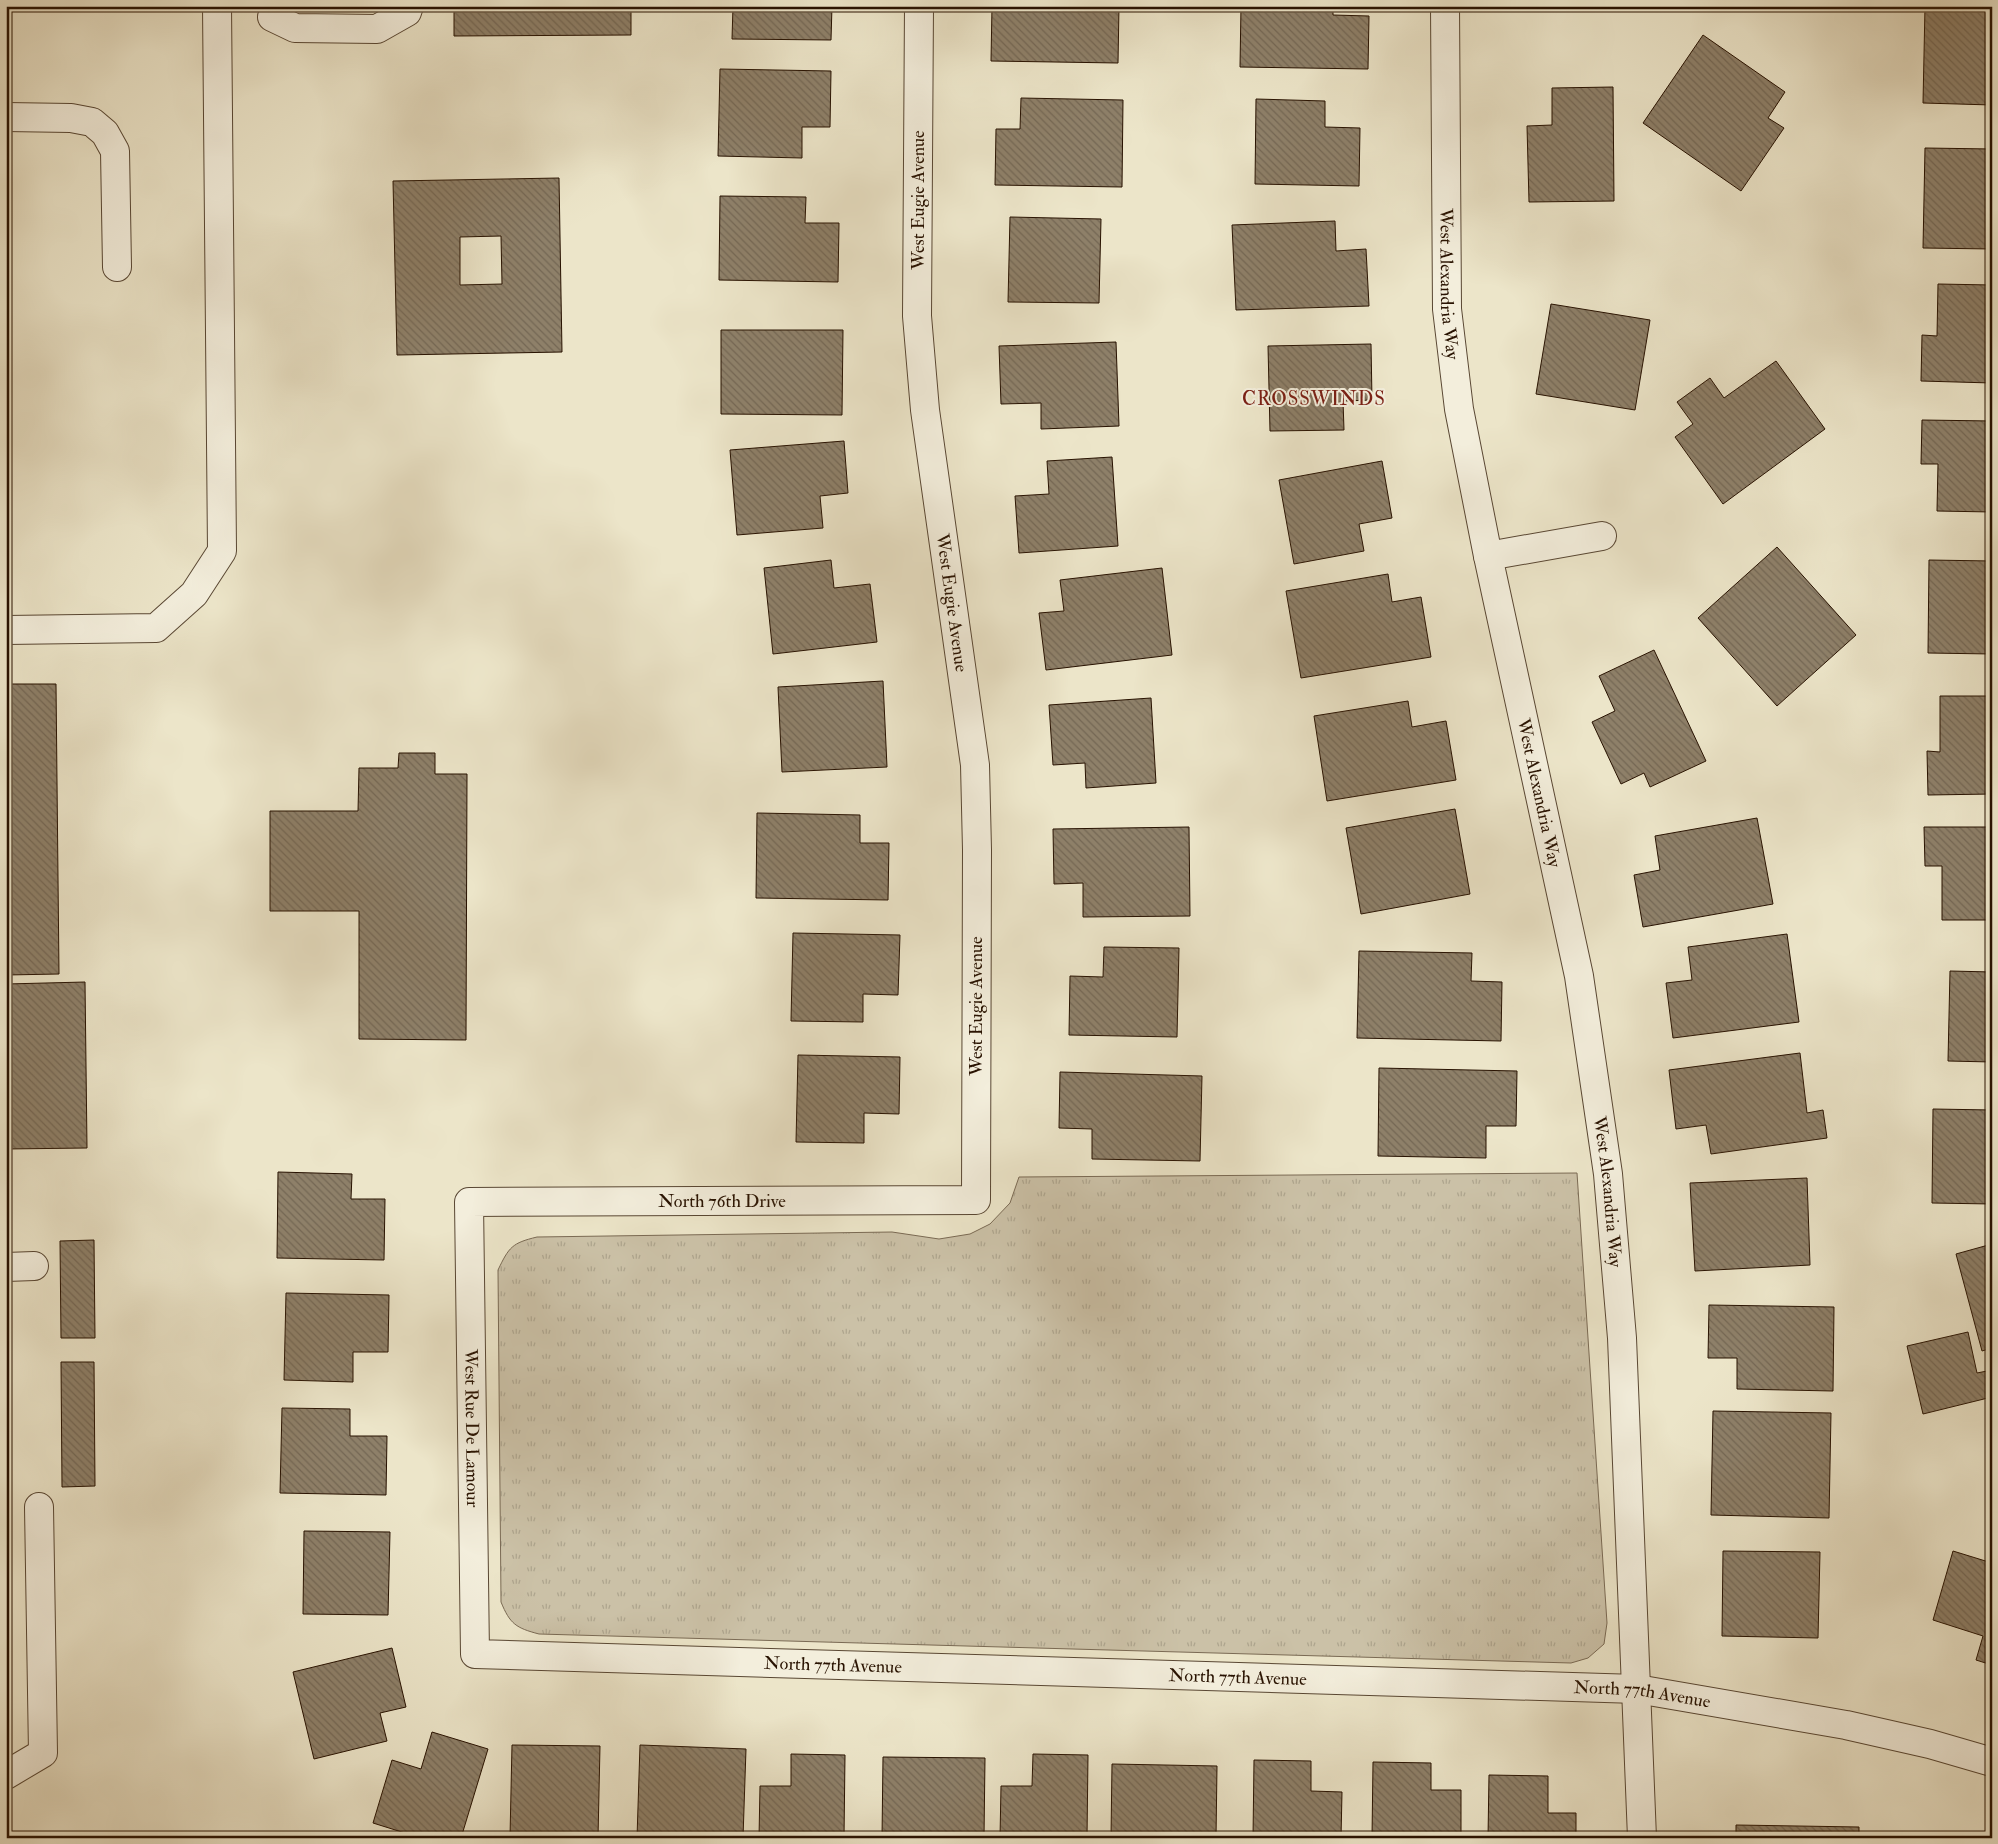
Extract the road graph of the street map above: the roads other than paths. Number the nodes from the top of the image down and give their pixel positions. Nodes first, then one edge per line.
1 (217, 6) edge
2 (410, 6) edge
3 (919, 6) edge
4 (1445, 6) edge
5 (272, 17) dead end
6 (6, 117) edge
7 (117, 267) dead end
8 (1602, 536) dead end
9 (1488, 556) junction
10 (6, 630) edge
11 (976, 1200) joint
12 (469, 1202) joint
13 (34, 1266) dead end
14 (6, 1267) edge
15 (39, 1507) dead end
16 (475, 1654) joint
17 (1637, 1689) junction
18 (1992, 1762) edge
19 (6, 1775) edge
20 (1642, 1838) edge

1 - 10 street
2 - 5 street
3 - 11 street, West Eugie Avenue
4 - 9 street, West Alexandria Way
6 - 7 street
8 - 9 street
9 - 17 street, West Alexandria Way
11 - 12 street, North 76th Drive
12 - 16 street, West Rue De Lamour
13 - 14 street
15 - 19 street
16 - 17 street, North 77th Avenue
17 - 18 street, North 77th Avenue
17 - 20 street, West Alexandria Way

